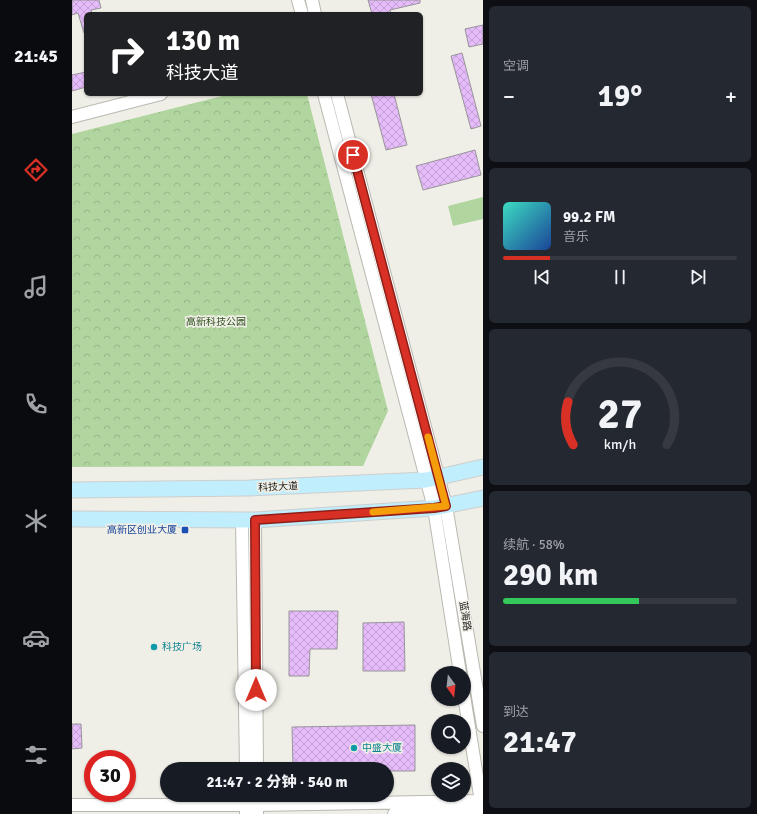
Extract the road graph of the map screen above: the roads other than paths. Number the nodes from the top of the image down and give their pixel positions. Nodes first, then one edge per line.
1 (298, 0) edge
2 (312, 0) edge
3 (301, 12) edge
4 (315, 12) edge
5 (153, 96) edge
6 (325, 96) edge
7 (337, 96) edge
8 (72, 117) edge
9 (483, 467) edge
10 (433, 479) junction
11 (72, 490) edge
12 (483, 498) edge
13 (440, 507) junction
14 (72, 519) edge
15 (249, 520) junction
16 (459, 666) edge
17 (466, 706) edge
18 (483, 722) edge
19 (246, 762) edge
20 (257, 762) edge
21 (481, 801) junction
22 (72, 805) edge
23 (252, 805) edge
24 (394, 814) edge
25 (482, 814) edge

1 - 3 street
2 - 4 street
5 - 8 street
6 - 10 street
7 - 10 street
9 - 10 main road, 科技大道
10 - 11 main road, 科技大道
10 - 13 street
12 - 13 main road
13 - 15 main road
13 - 16 street, 蓝海路
13 - 18 street, 蓝海路
14 - 15 main road
15 - 19 street
15 - 20 street
17 - 21 street
21 - 23 street
21 - 25 street
22 - 23 street
24 - 25 street

